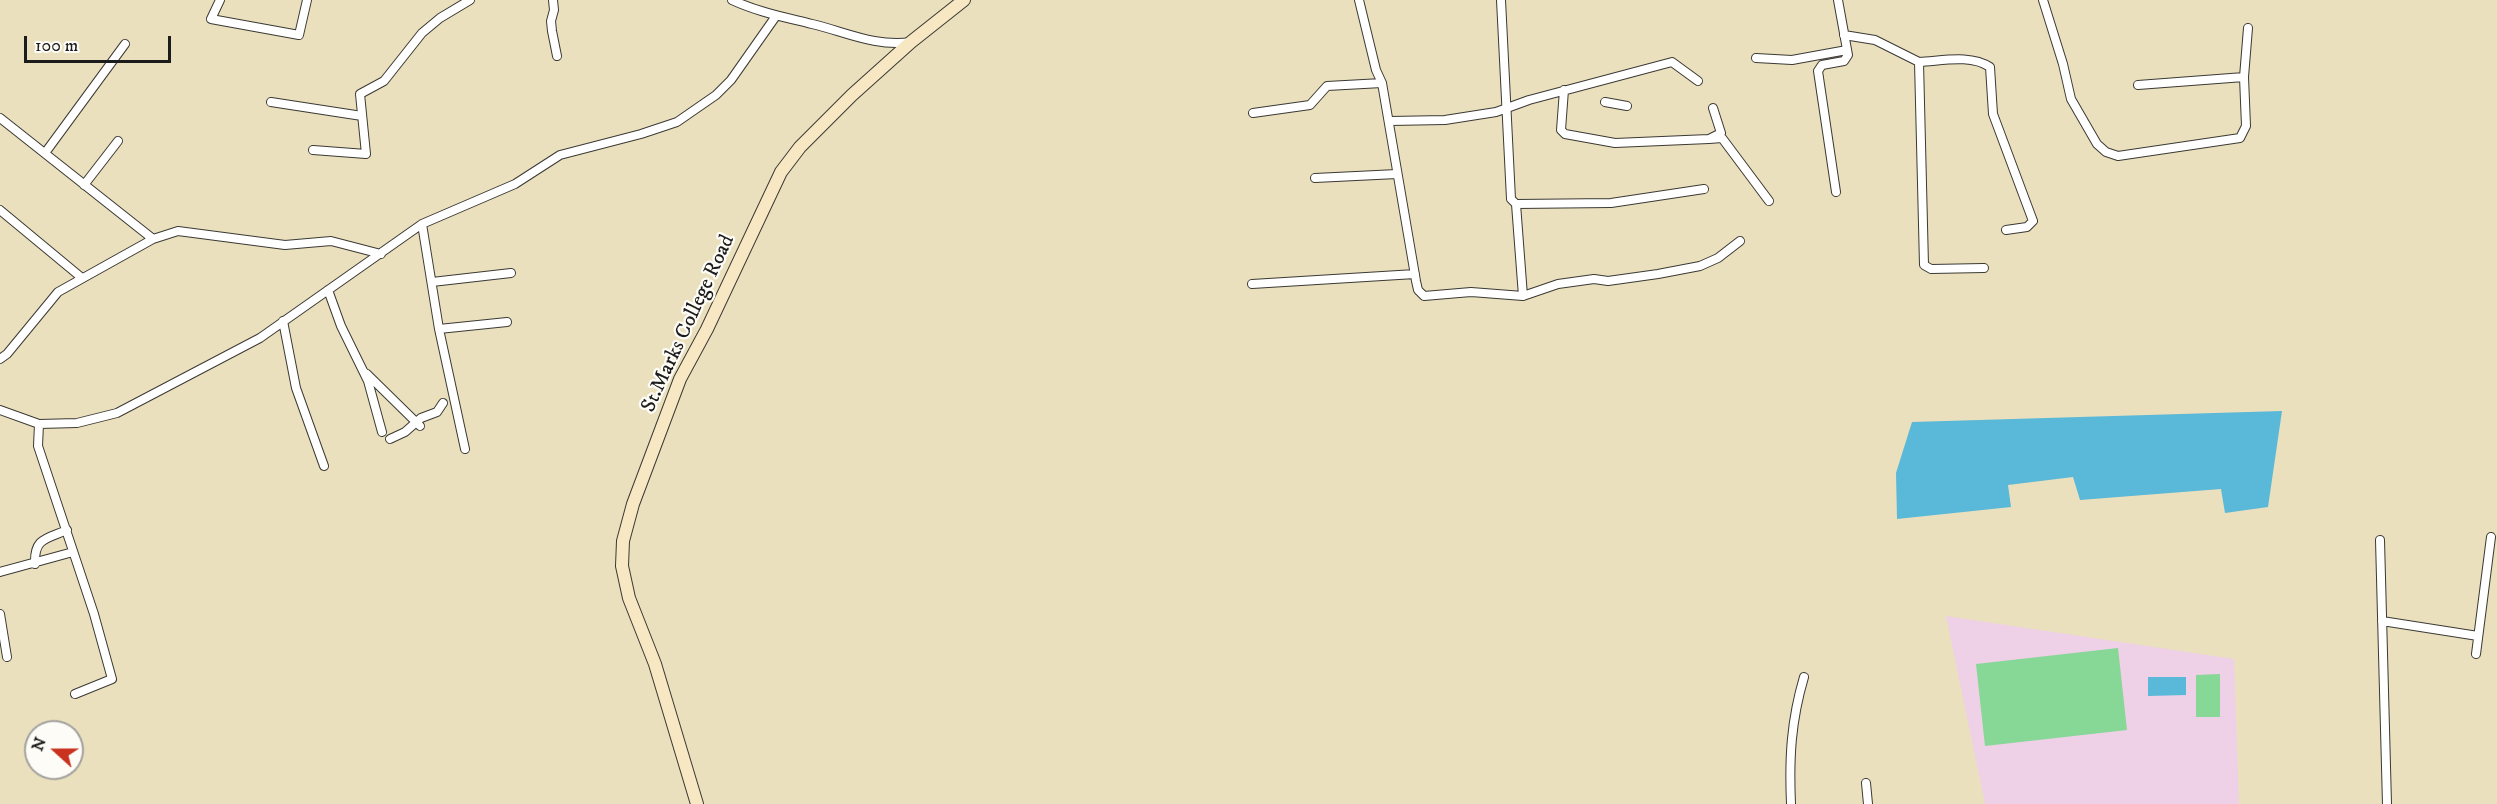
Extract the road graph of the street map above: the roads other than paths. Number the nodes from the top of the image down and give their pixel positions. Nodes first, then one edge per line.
1 (220, 0) edge
2 (307, 0) edge
3 (470, 0) edge
4 (553, 0) edge
5 (732, 0) edge
6 (964, 0) edge
7 (1359, 0) edge
8 (1501, 0) edge
9 (1838, 0) edge
10 (2043, 0) edge
11 (776, 16) junction
12 (2248, 28) dead end
13 (1844, 35) junction
14 (911, 42) junction
15 (125, 44) dead end
16 (1847, 50) junction
17 (557, 56) dead end
18 (1756, 58) dead end
19 (1919, 62) junction
20 (2244, 77) junction
21 (1698, 81) dead end
22 (1382, 83) junction
23 (2138, 85) dead end
24 (1564, 90) junction
25 (271, 102) dead end
26 (1605, 102) dead end
27 (1627, 106) dead end
28 (1507, 107) junction
29 (1713, 108) dead end
30 (1253, 113) dead end
31 (362, 116) junction
32 (0, 118) edge
33 (1390, 121) junction
34 (1709, 139) junction
35 (118, 141) dead end
36 (313, 150) dead end
37 (45, 153) junction
38 (1397, 174) junction
39 (1315, 178) dead end
40 (84, 184) junction
41 (1704, 189) dead end
42 (1836, 192) dead end
43 (1769, 201) dead end
44 (1516, 204) junction
45 (0, 210) edge
46 (422, 224) junction
47 (2006, 230) dead end
48 (153, 239) junction
49 (1740, 241) dead end
50 (381, 254) junction
51 (1984, 267) dead end
52 (511, 273) dead end
53 (1415, 274) junction
54 (82, 278) junction
55 (432, 282) junction
56 (1252, 284) dead end
57 (328, 290) junction
58 (1523, 296) junction
59 (283, 321) junction
60 (507, 322) dead end
61 (439, 329) junction
62 (0, 359) edge
63 (363, 370) junction
64 (443, 403) dead end
65 (0, 410) edge
66 (39, 424) junction
67 (417, 425) junction
68 (382, 432) dead end
69 (390, 439) dead end
70 (465, 449) dead end
71 (324, 466) dead end
72 (67, 530) junction
73 (2491, 537) dead end
74 (2380, 540) dead end
75 (73, 552) junction
76 (35, 564) junction
77 (0, 572) edge
78 (0, 614) edge
79 (2382, 621) junction
80 (2478, 636) junction
81 (2476, 654) dead end
82 (7, 657) dead end
83 (1804, 677) dead end
84 (75, 694) dead end
85 (1866, 783) dead end
86 (697, 804) edge
87 (1791, 804) edge
88 (1868, 804) edge
89 (2387, 804) edge

1 - 2 street
3 - 31 street
4 - 17 street
5 - 11 street
6 - 14 main road, St.Marks College Road
7 - 22 street
8 - 28 street
9 - 13 street
10 - 20 street
11 - 14 street
11 - 46 street
12 - 20 street
13 - 16 street
13 - 19 street
14 - 86 main road, St.Marks College Road
15 - 37 street
16 - 18 street
16 - 42 street
19 - 47 street
19 - 51 street
20 - 23 street
21 - 24 street
22 - 30 street
22 - 33 street
24 - 28 street
24 - 34 street
25 - 31 street
26 - 27 street
28 - 33 street
28 - 44 street
29 - 34 street
31 - 36 street
32 - 37 street
33 - 38 street
34 - 43 street
35 - 40 street
37 - 40 street
38 - 39 street
38 - 53 street
40 - 48 street
41 - 44 street
44 - 58 street
45 - 54 street
46 - 50 street
46 - 55 street
48 - 50 street
48 - 54 street
49 - 58 street
50 - 57 street
52 - 55 street
53 - 56 street
53 - 58 street
54 - 62 street
55 - 61 street
57 - 59 street
57 - 63 street
59 - 66 street
59 - 71 street
60 - 61 street
61 - 70 street
63 - 67 street
63 - 68 street
64 - 67 street
65 - 66 street
66 - 72 street
67 - 69 street
72 - 75 street
72 - 76 street
73 - 80 street
74 - 79 street
75 - 76 street
75 - 84 street
76 - 77 street
78 - 82 street
79 - 80 street
79 - 89 street
80 - 81 street
83 - 87 street
85 - 88 street

